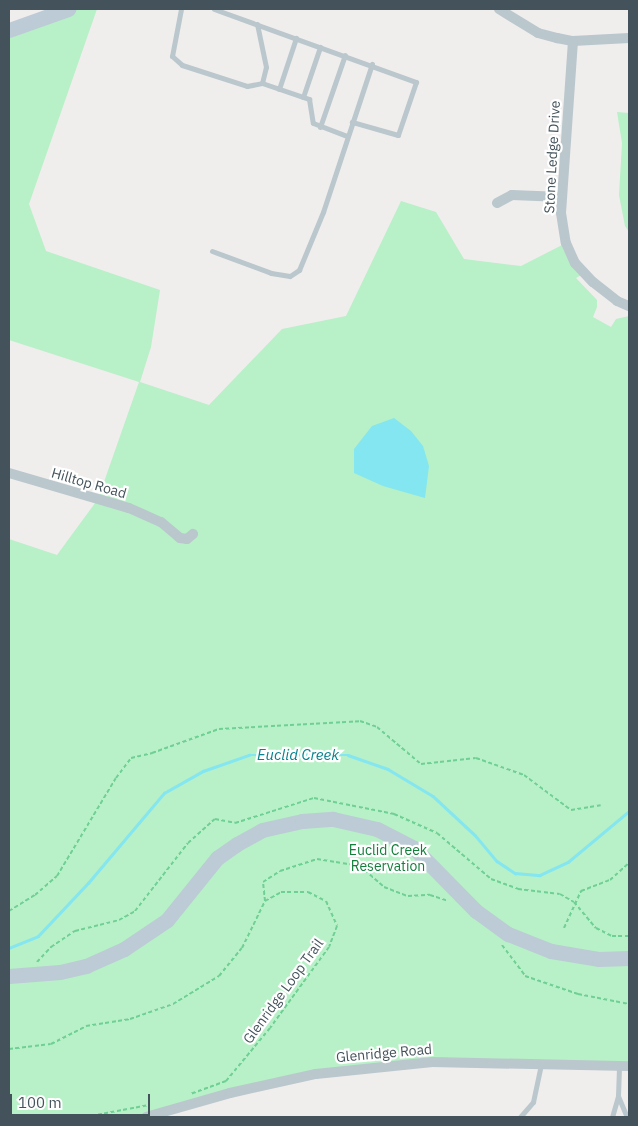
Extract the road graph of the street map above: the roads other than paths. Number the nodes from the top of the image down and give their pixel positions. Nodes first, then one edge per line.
1 (68, 9) edge
2 (181, 9) edge
3 (214, 9) edge
4 (499, 9) edge
5 (257, 24) junction
6 (9, 30) edge
7 (296, 38) junction
8 (629, 38) edge
9 (573, 41) junction
10 (320, 47) junction
11 (345, 55) junction
12 (372, 64) junction
13 (262, 83) junction
14 (279, 89) junction
15 (303, 97) junction
16 (352, 122) junction
17 (320, 127) junction
18 (347, 136) junction
19 (562, 197) junction
20 (497, 203) dead end
21 (212, 251) dead end
22 (629, 306) edge
23 (9, 473) edge
24 (193, 534) dead end
25 (629, 958) edge
26 (9, 976) edge
27 (541, 1064) junction
28 (624, 1066) edge
29 (618, 1096) junction
30 (146, 1117) edge
31 (520, 1117) edge
32 (612, 1117) edge
33 (627, 1117) edge

1 - 6 street
2 - 13 lane
3 - 5 lane
4 - 9 street
5 - 7 lane
5 - 13 lane
7 - 10 lane
7 - 14 lane
8 - 9 street
9 - 19 street, Stone Ledge Drive
10 - 11 lane
10 - 15 lane
11 - 12 lane
11 - 17 lane
12 - 16 lane
12 - 16 lane
13 - 14 lane
14 - 15 lane
15 - 17 lane
16 - 18 lane
17 - 18 lane
18 - 21 lane
19 - 20 street
19 - 22 street, Stone Ledge Drive
23 - 24 street, Hilltop Road
25 - 26 street
27 - 28 street, Glenridge Road
27 - 30 street, Glenridge Road
27 - 31 lane
28 - 29 lane
29 - 32 lane
29 - 33 lane

